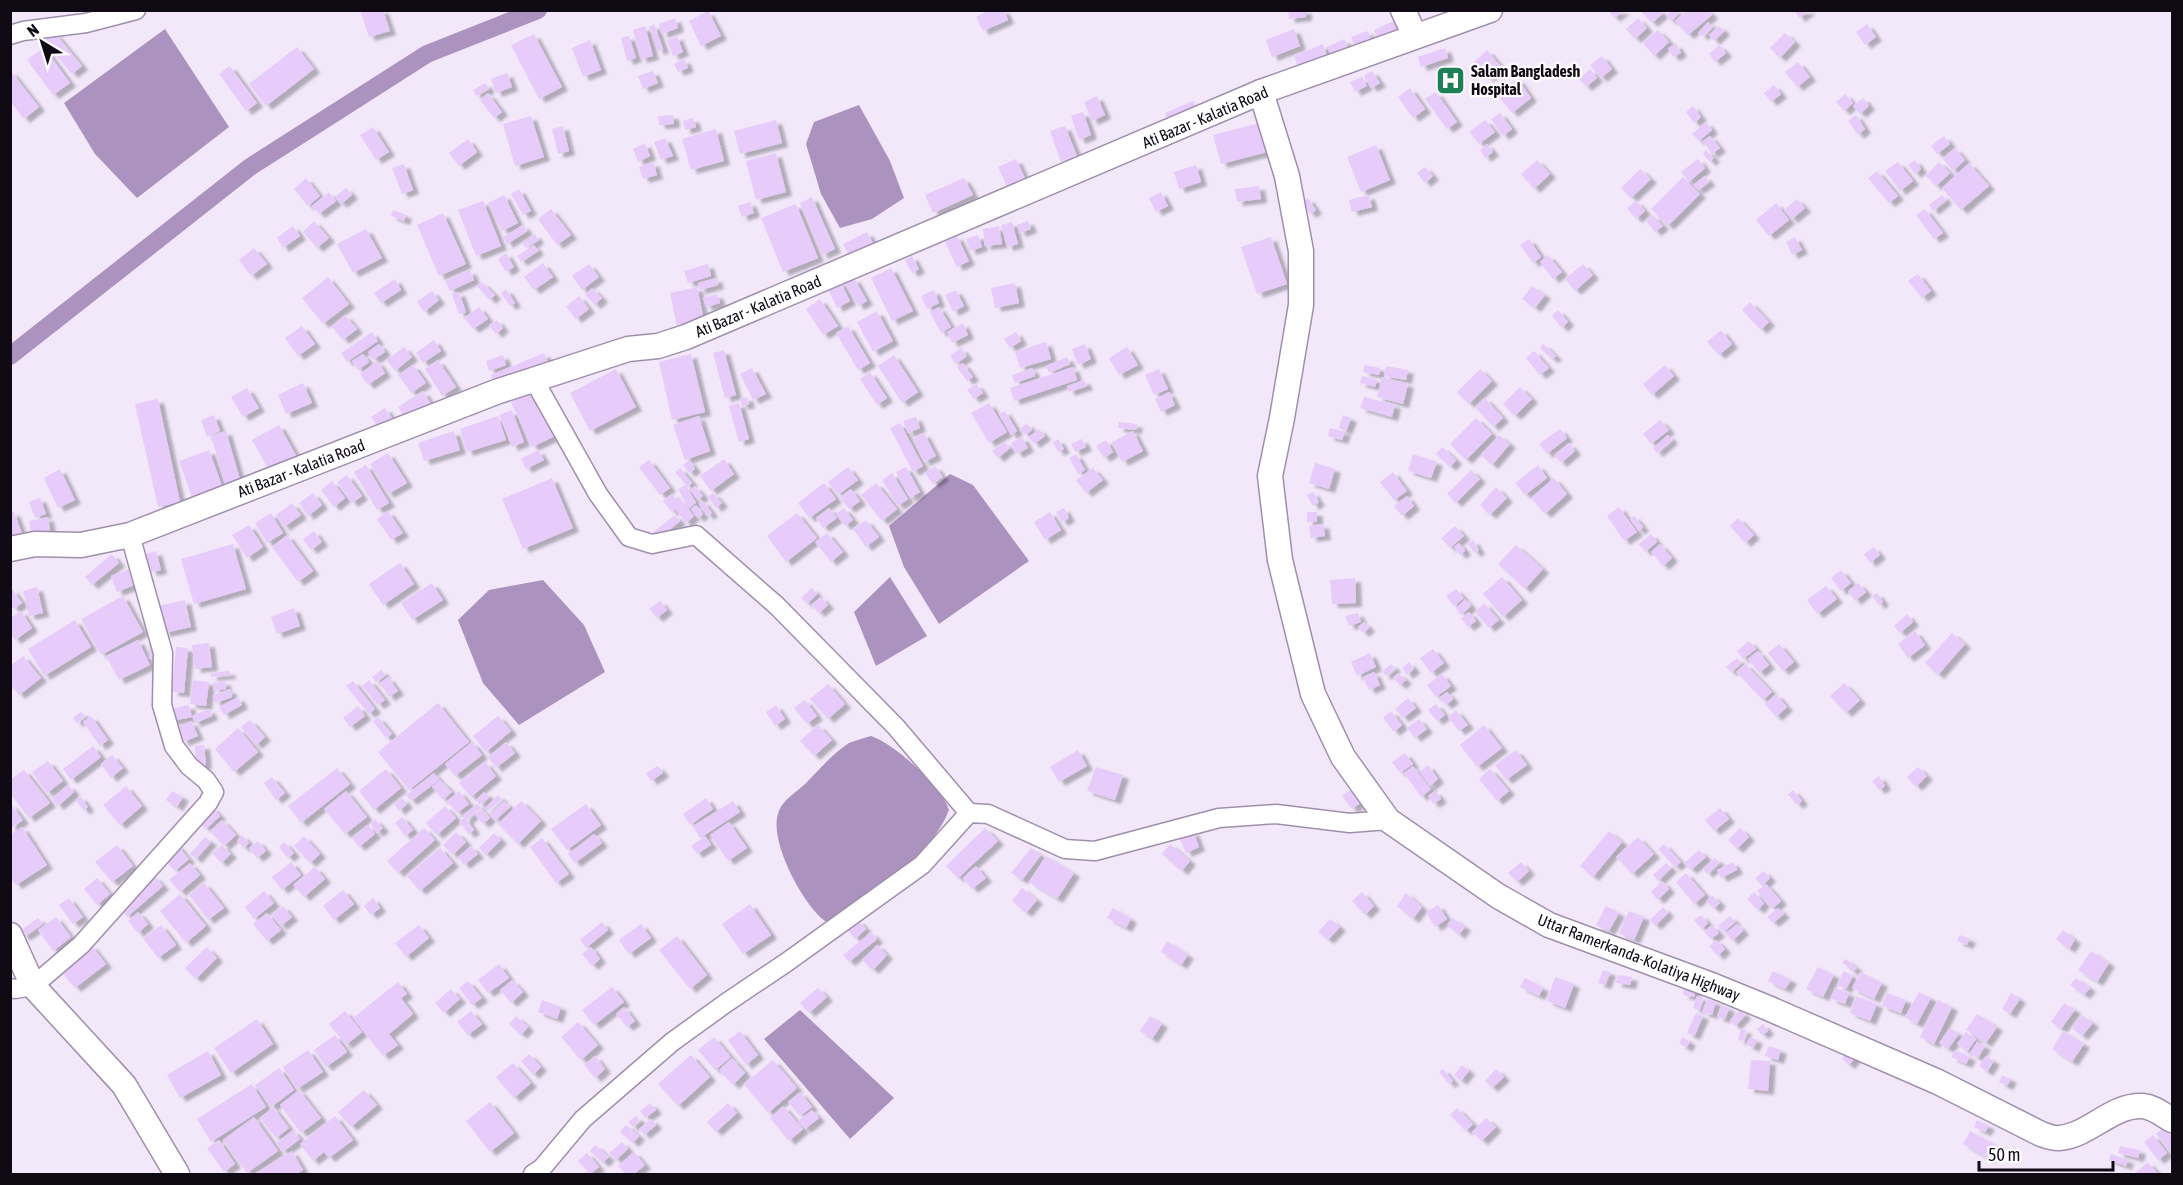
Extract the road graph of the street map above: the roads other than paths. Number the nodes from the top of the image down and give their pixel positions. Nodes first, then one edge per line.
1 (136, 10) edge
2 (1403, 10) edge
3 (1490, 10) edge
4 (10, 35) edge
5 (1415, 36) junction
6 (1261, 92) junction
7 (534, 380) junction
8 (130, 535) junction
9 (10, 549) edge
10 (969, 813) junction
11 (1388, 820) junction
12 (10, 935) edge
13 (22, 987) edge
14 (2172, 1120) edge
15 (177, 1174) edge
16 (533, 1174) edge

1 - 4 street
2 - 5 main road
3 - 5 main road, Ati Bazar - Kalatia Road
5 - 6 main road, Ati Bazar - Kalatia Road
6 - 7 main road, Ati Bazar - Kalatia Road
6 - 11 main road, Uttar Ramerkanda-Kolatiya Highway
7 - 8 main road, Ati Bazar - Kalatia Road
7 - 10 street
8 - 9 main road, Ati Bazar - Kalatia Road
8 - 13 street
10 - 11 street
10 - 16 street
11 - 14 main road, Uttar Ramerkanda-Kolatiya Highway
12 - 13 main road
13 - 15 main road

